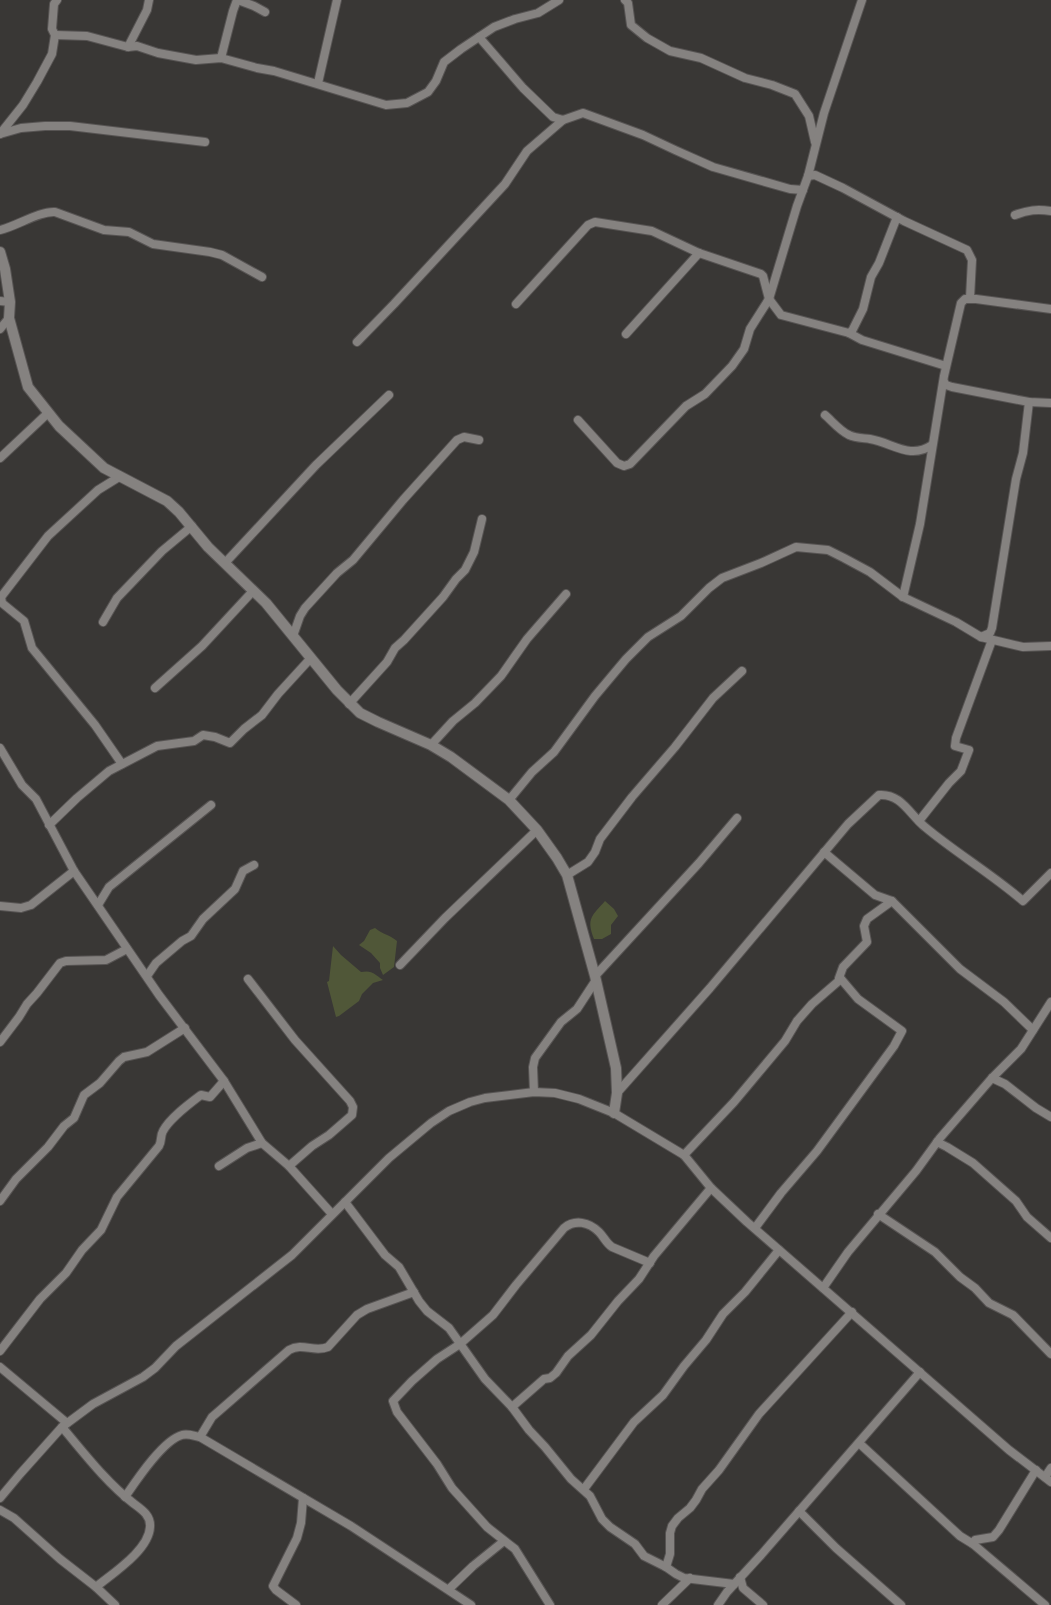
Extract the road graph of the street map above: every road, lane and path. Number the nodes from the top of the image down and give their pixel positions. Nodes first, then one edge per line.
1 (57, 0) edge
2 (149, 0) edge
3 (237, 0) edge
4 (337, 0) edge
5 (559, 0) edge
6 (626, 0) edge
7 (862, 0) edge
8 (265, 12) dead end
9 (55, 35) junction
10 (479, 37) junction
11 (128, 47) junction
12 (222, 58) junction
13 (318, 83) junction
14 (563, 120) junction
15 (0, 134) edge
16 (205, 142) dead end
17 (816, 145) junction
18 (808, 176) junction
19 (803, 190) junction
20 (1051, 211) edge
21 (1015, 215) dead end
22 (897, 217) junction
23 (0, 230) edge
24 (0, 252) edge
25 (700, 253) junction
26 (262, 277) dead end
27 (970, 298) junction
28 (769, 299) junction
29 (5, 302) edge
30 (516, 304) dead end
31 (1051, 309) edge
32 (9, 318) junction
33 (0, 329) edge
34 (849, 333) junction
35 (626, 334) dead end
36 (357, 342) dead end
37 (946, 366) junction
38 (944, 382) junction
39 (389, 395) dead end
40 (1029, 402) junction
41 (1051, 403) edge
42 (48, 414) junction
43 (825, 415) dead end
44 (578, 420) dead end
45 (479, 440) dead end
46 (932, 445) junction
47 (0, 458) edge
48 (119, 477) junction
49 (482, 519) dead end
50 (192, 526) junction
51 (224, 564) junction
52 (253, 591) junction
53 (566, 594) dead end
54 (903, 597) junction
55 (103, 622) dead end
56 (293, 636) junction
57 (981, 637) junction
58 (992, 640) junction
59 (1051, 646) edge
60 (310, 659) junction
61 (742, 671) dead end
62 (155, 688) dead end
63 (349, 704) junction
64 (431, 745) junction
65 (0, 748) edge
66 (122, 764) junction
67 (508, 800) junction
68 (211, 805) dead end
69 (737, 818) dead end
70 (918, 821) junction
71 (50, 825) junction
72 (536, 830) junction
73 (824, 852) junction
74 (254, 865) dead end
75 (74, 871) junction
76 (1051, 873) edge
77 (567, 875) junction
78 (892, 901) junction
79 (98, 905) junction
80 (0, 906) edge
81 (127, 949) junction
82 (400, 965) dead end
83 (147, 976) junction
84 (596, 978) junction
85 (248, 979) dead end
86 (841, 979) junction
87 (1051, 1002) edge
88 (185, 1028) junction
89 (1034, 1030) junction
90 (0, 1042) edge
91 (992, 1078) junction
92 (224, 1082) junction
93 (534, 1092) junction
94 (617, 1093) junction
95 (614, 1113) junction
96 (1051, 1117) edge
97 (262, 1142) junction
98 (937, 1142) junction
99 (684, 1155) junction
100 (219, 1166) dead end
101 (289, 1166) junction
102 (711, 1188) junction
103 (0, 1200) edge
104 (345, 1202) junction
105 (332, 1214) junction
106 (878, 1214) junction
107 (755, 1228) junction
108 (1051, 1238) edge
109 (779, 1250) junction
110 (650, 1263) junction
111 (823, 1288) junction
112 (414, 1292) junction
113 (852, 1312) junction
114 (456, 1343) junction
115 (0, 1351) edge
116 (1051, 1354) edge
117 (0, 1367) edge
118 (920, 1372) junction
119 (512, 1407) junction
120 (64, 1425) junction
121 (200, 1438) junction
122 (859, 1443) junction
123 (1051, 1468) edge
124 (1036, 1470) junction
125 (1048, 1480) edge
126 (584, 1489) junction
127 (125, 1497) junction
128 (0, 1498) edge
129 (303, 1498) junction
130 (0, 1510) edge
131 (799, 1511) junction
132 (504, 1541) junction
133 (973, 1544) junction
134 (666, 1566) junction
135 (690, 1578) junction
136 (740, 1578) junction
137 (734, 1584) junction
138 (96, 1587) junction
139 (450, 1589) junction
140 (115, 1605) edge
141 (296, 1605) edge
142 (471, 1605) edge
143 (550, 1605) edge
144 (662, 1605) edge
145 (718, 1605) edge
146 (763, 1605) edge
147 (901, 1605) edge
148 (1045, 1605) edge

1 - 9 street
2 - 11 street
3 - 8 street
3 - 12 street
4 - 13 street
5 - 10 street
6 - 17 street
7 - 17 street
9 - 11 street
9 - 15 street
10 - 13 street
10 - 14 street
11 - 12 street
12 - 13 street
14 - 19 street
14 - 36 street
15 - 16 street
17 - 18 street
18 - 19 street
18 - 22 street
19 - 28 street
20 - 21 street
22 - 27 street
22 - 34 street
23 - 26 street
24 - 29 street
25 - 28 street
25 - 30 street
25 - 35 street
27 - 31 street
27 - 37 street
28 - 34 street
28 - 44 street
29 - 32 street
32 - 33 street
32 - 42 street
34 - 37 street
37 - 38 street
38 - 40 street
38 - 46 street
39 - 51 street
40 - 41 street
40 - 57 street
42 - 47 street
42 - 48 street
43 - 46 street
45 - 56 street
46 - 54 street
48 - 50 street
48 - 66 street
49 - 63 street
50 - 51 street
50 - 55 street
51 - 52 street
52 - 56 street
52 - 62 street
53 - 64 street
54 - 57 street
54 - 67 street
56 - 60 street
57 - 58 street
58 - 59 street
58 - 70 street
60 - 63 street
60 - 66 street
61 - 77 street
63 - 64 street
64 - 67 street
65 - 71 street
66 - 71 street
67 - 72 street
68 - 79 street
69 - 84 street
70 - 73 street
70 - 76 street
71 - 75 street
72 - 77 street
72 - 82 street
73 - 78 street
73 - 94 street
74 - 83 street
75 - 79 street
75 - 80 street
77 - 84 street
78 - 86 street
78 - 89 street
79 - 81 street
81 - 83 street
81 - 90 street
83 - 88 street
84 - 93 street
84 - 94 street
85 - 101 street
86 - 99 street
86 - 107 street
87 - 89 street
88 - 92 street
88 - 103 street
89 - 91 street
91 - 96 street
91 - 98 street
92 - 97 street
92 - 115 street
93 - 95 street
93 - 104 street
94 - 95 street
95 - 99 street
97 - 100 street
97 - 101 street
98 - 106 street
98 - 108 street
99 - 102 street
101 - 105 street
102 - 107 street
102 - 110 street
104 - 105 street
104 - 112 street
105 - 120 street
106 - 111 street
106 - 116 street
107 - 109 street
109 - 111 street
109 - 126 street
110 - 114 street
110 - 119 street
111 - 113 street
112 - 114 street
112 - 121 street
113 - 118 street
113 - 134 street
114 - 119 street
114 - 132 street
117 - 120 street
118 - 122 street
118 - 124 street
119 - 126 street
120 - 127 street
120 - 128 street
121 - 127 street
121 - 129 street
122 - 131 street
122 - 133 street
123 - 125 street
124 - 125 street
124 - 133 street
126 - 134 street
127 - 138 street
129 - 139 street
129 - 141 street
130 - 138 street
131 - 136 street
131 - 147 street
132 - 139 street
132 - 143 street
133 - 148 street
134 - 135 street
135 - 137 street
135 - 144 street
136 - 137 street
136 - 146 street
137 - 145 street
138 - 140 street
139 - 142 street

